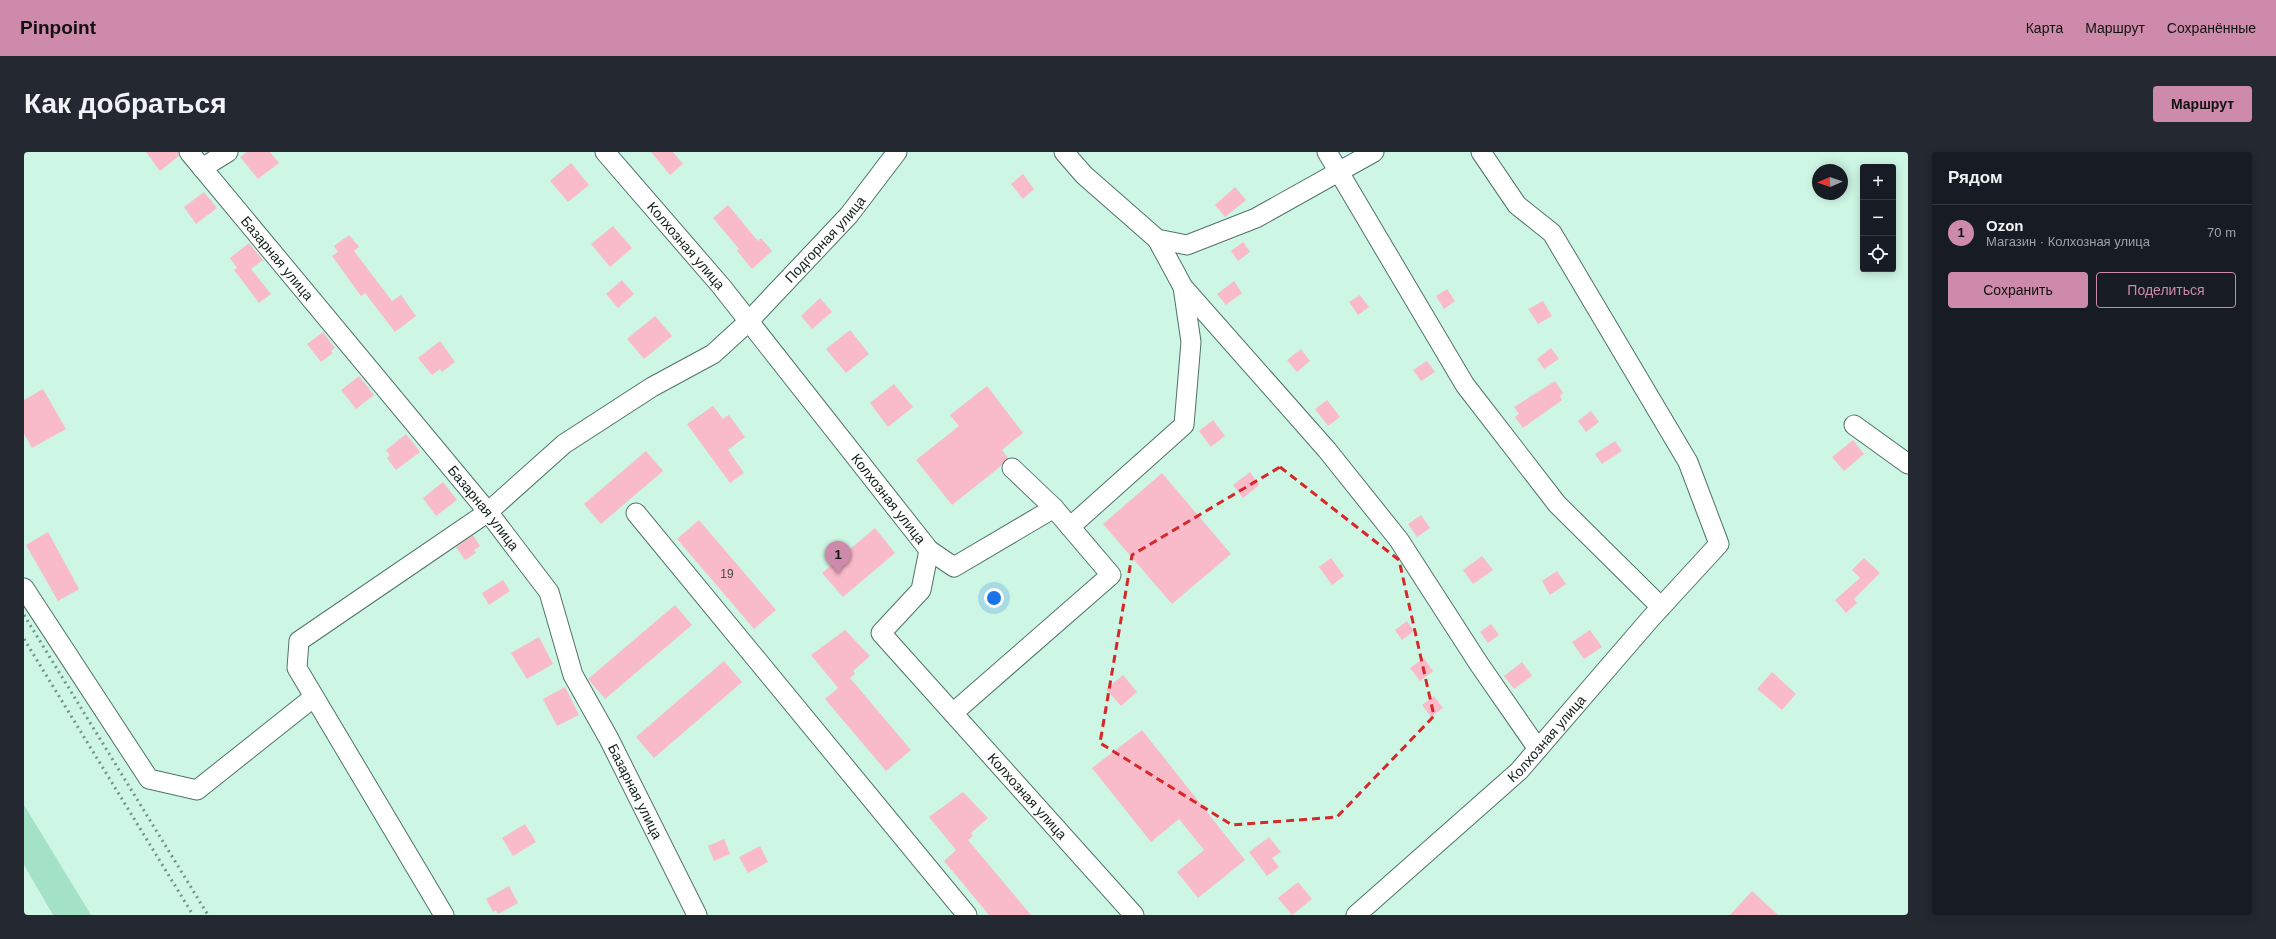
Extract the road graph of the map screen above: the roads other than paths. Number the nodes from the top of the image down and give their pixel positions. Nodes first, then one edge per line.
1 (188, 152) edge
2 (228, 152) edge
3 (605, 152) edge
4 (897, 152) edge
5 (1064, 152) edge
6 (1326, 152) edge
7 (1374, 152) edge
8 (1481, 152) edge
9 (202, 168) junction
10 (1337, 172) junction
11 (1157, 239) junction
12 (1183, 287) junction
13 (748, 322) junction
14 (1854, 426) dead end
15 (1908, 464) edge
16 (1012, 468) dead end
17 (1054, 508) junction
18 (488, 512) junction
19 (636, 513) dead end
20 (1070, 527) junction
21 (929, 550) junction
22 (24, 588) edge
23 (1660, 607) junction
24 (314, 697) junction
25 (953, 713) junction
26 (1538, 749) junction
27 (444, 915) edge
28 (697, 915) edge
29 (967, 915) edge
30 (1134, 915) edge
31 (1356, 915) edge

1 - 9 street, Базарная улица
2 - 9 street
3 - 13 street, Колхозная улица
4 - 13 street, Подгорная улица
5 - 11 street
6 - 10 street
7 - 10 street
8 - 23 street, Колхозная улица
9 - 18 street, Базарная улица
10 - 11 street
10 - 23 street
11 - 12 street
12 - 20 street
12 - 26 street
13 - 18 street, Подгорная улица
13 - 21 street, Колхозная улица
14 - 15 street
16 - 17 street
17 - 20 street
17 - 21 street
18 - 24 street, Подгорная улица
18 - 28 street, Базарная улица
19 - 29 street
20 - 25 street
21 - 25 street, Колхозная улица
22 - 24 street
23 - 26 street, Колхозная улица
24 - 27 street
25 - 30 street, Колхозная улица
26 - 31 street, Колхозная улица

